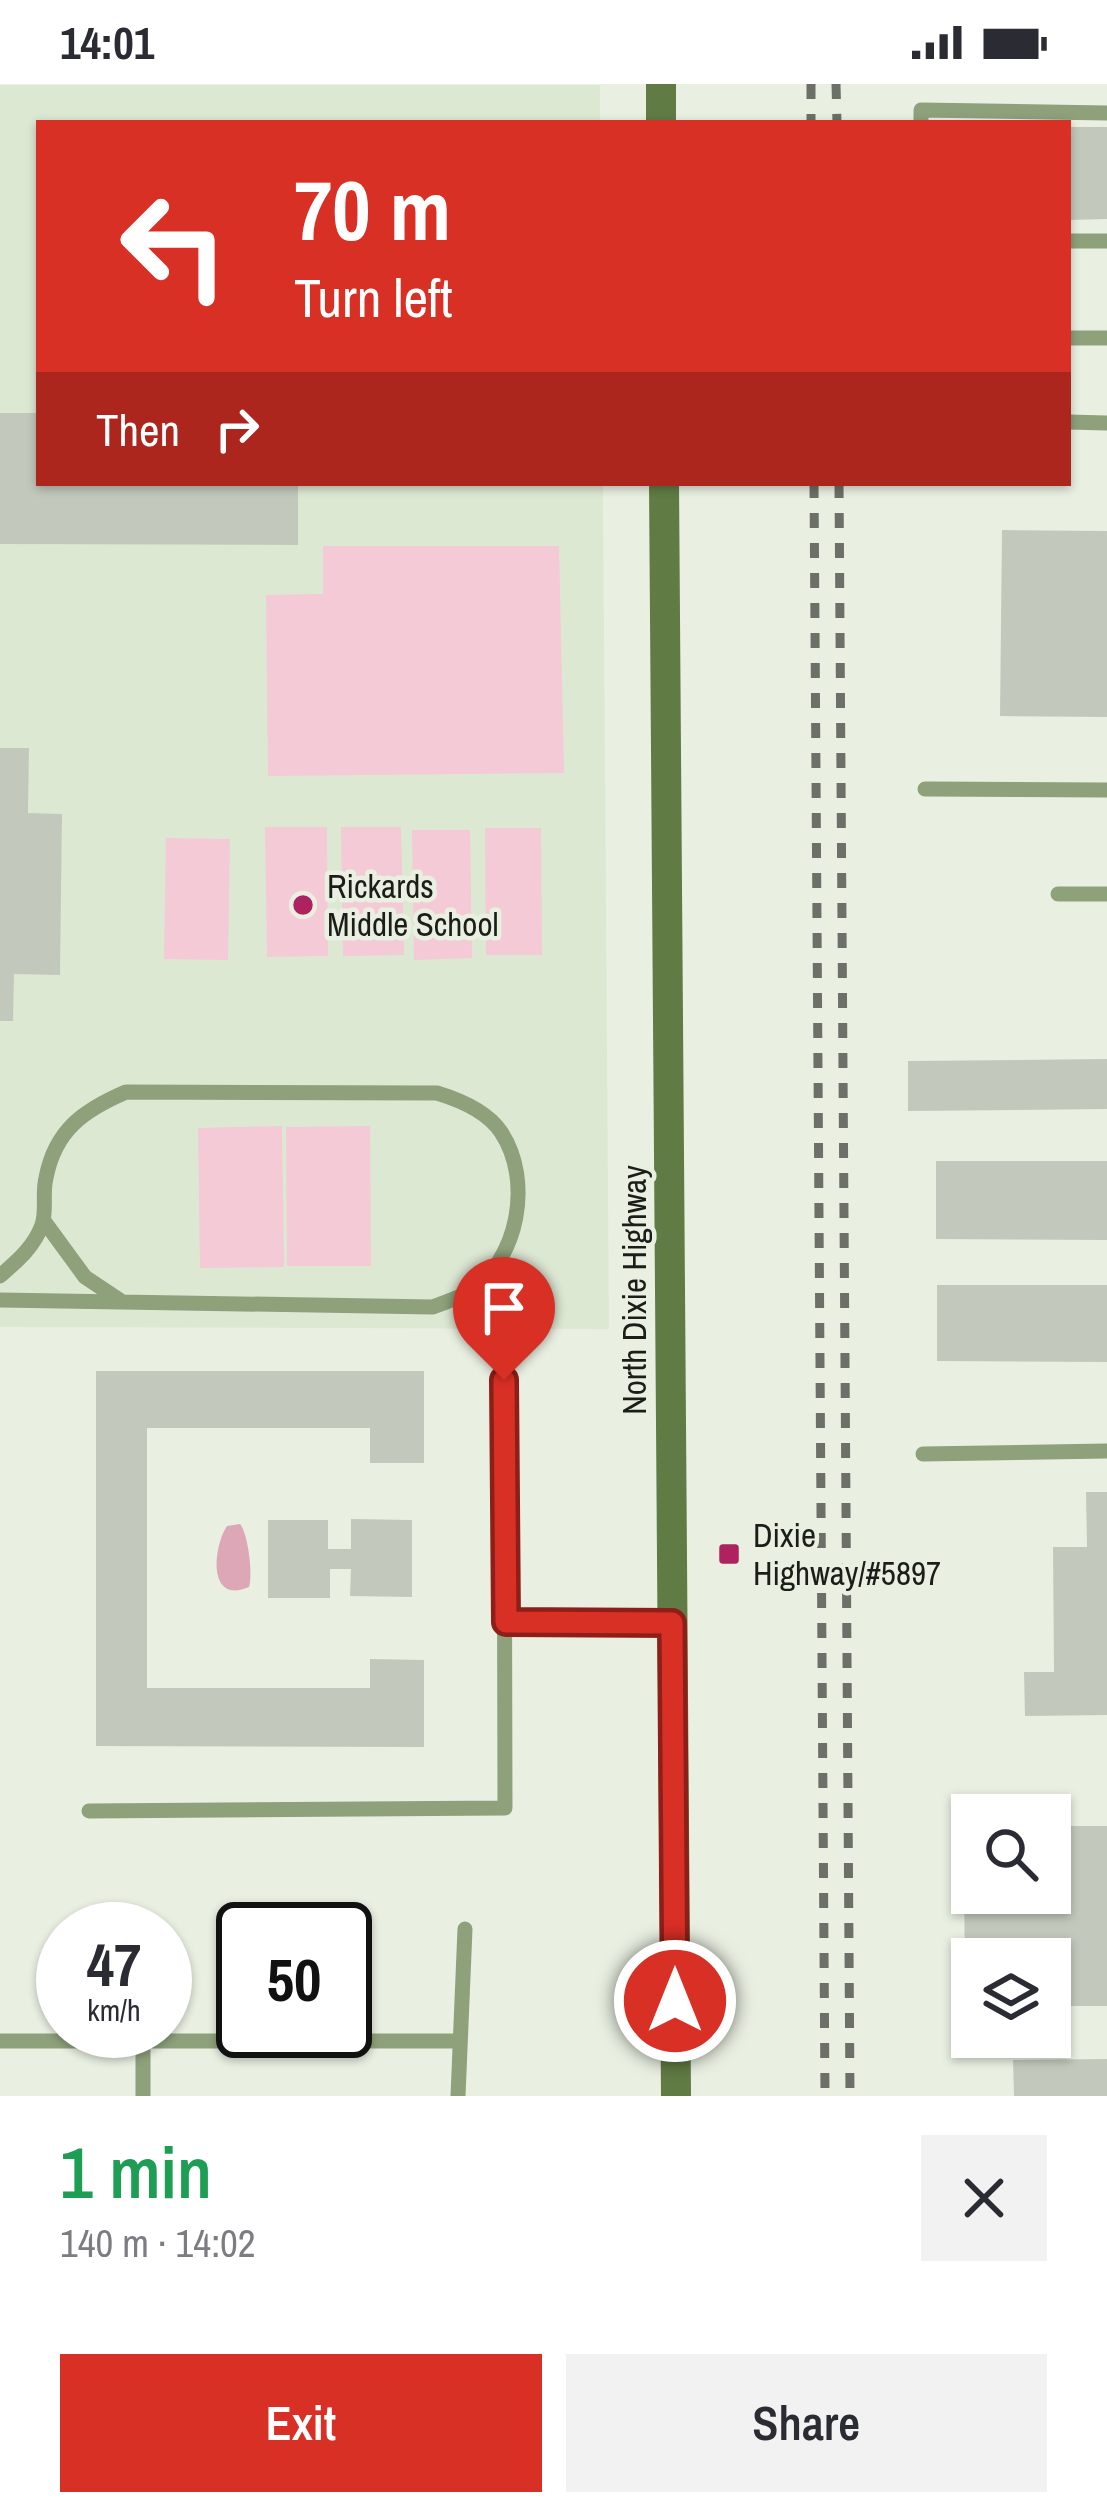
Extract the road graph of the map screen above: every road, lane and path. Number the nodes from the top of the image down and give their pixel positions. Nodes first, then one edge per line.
1 (661, 84) edge
2 (1107, 113) edge
3 (662, 120) edge
4 (921, 120) edge
5 (1071, 241) edge
6 (1107, 241) edge
7 (1071, 338) edge
8 (1107, 338) edge
9 (1071, 422) edge
10 (1107, 423) edge
11 (664, 486) edge
12 (925, 790) dead end
13 (1107, 790) edge
14 (1058, 894) dead end
15 (1107, 894) edge
16 (44, 1221) junction
17 (0, 1276) edge
18 (0, 1300) edge
19 (124, 1302) junction
20 (504, 1380) dead end
21 (1107, 1451) edge
22 (923, 1454) dead end
23 (506, 1622) junction
24 (672, 1623) junction
25 (88, 1811) dead end
26 (465, 1929) dead end
27 (0, 2041) edge
28 (36, 2041) edge
29 (458, 2041) junction
30 (192, 2042) edge
31 (143, 2058) edge
32 (143, 2096) edge
33 (458, 2096) edge
34 (676, 2096) edge

1 - 3 main road
2 - 4 lane
5 - 6 lane
7 - 8 lane
9 - 10 lane
11 - 24 main road, North Dixie Highway
12 - 13 lane
14 - 15 lane
16 - 17 lane
16 - 19 lane
16 - 19 lane
18 - 19 lane
20 - 23 lane
21 - 22 lane
23 - 24 lane
23 - 25 lane
24 - 34 main road, North Dixie Highway
26 - 29 lane
27 - 28 lane
29 - 30 lane
29 - 33 lane
31 - 32 lane

